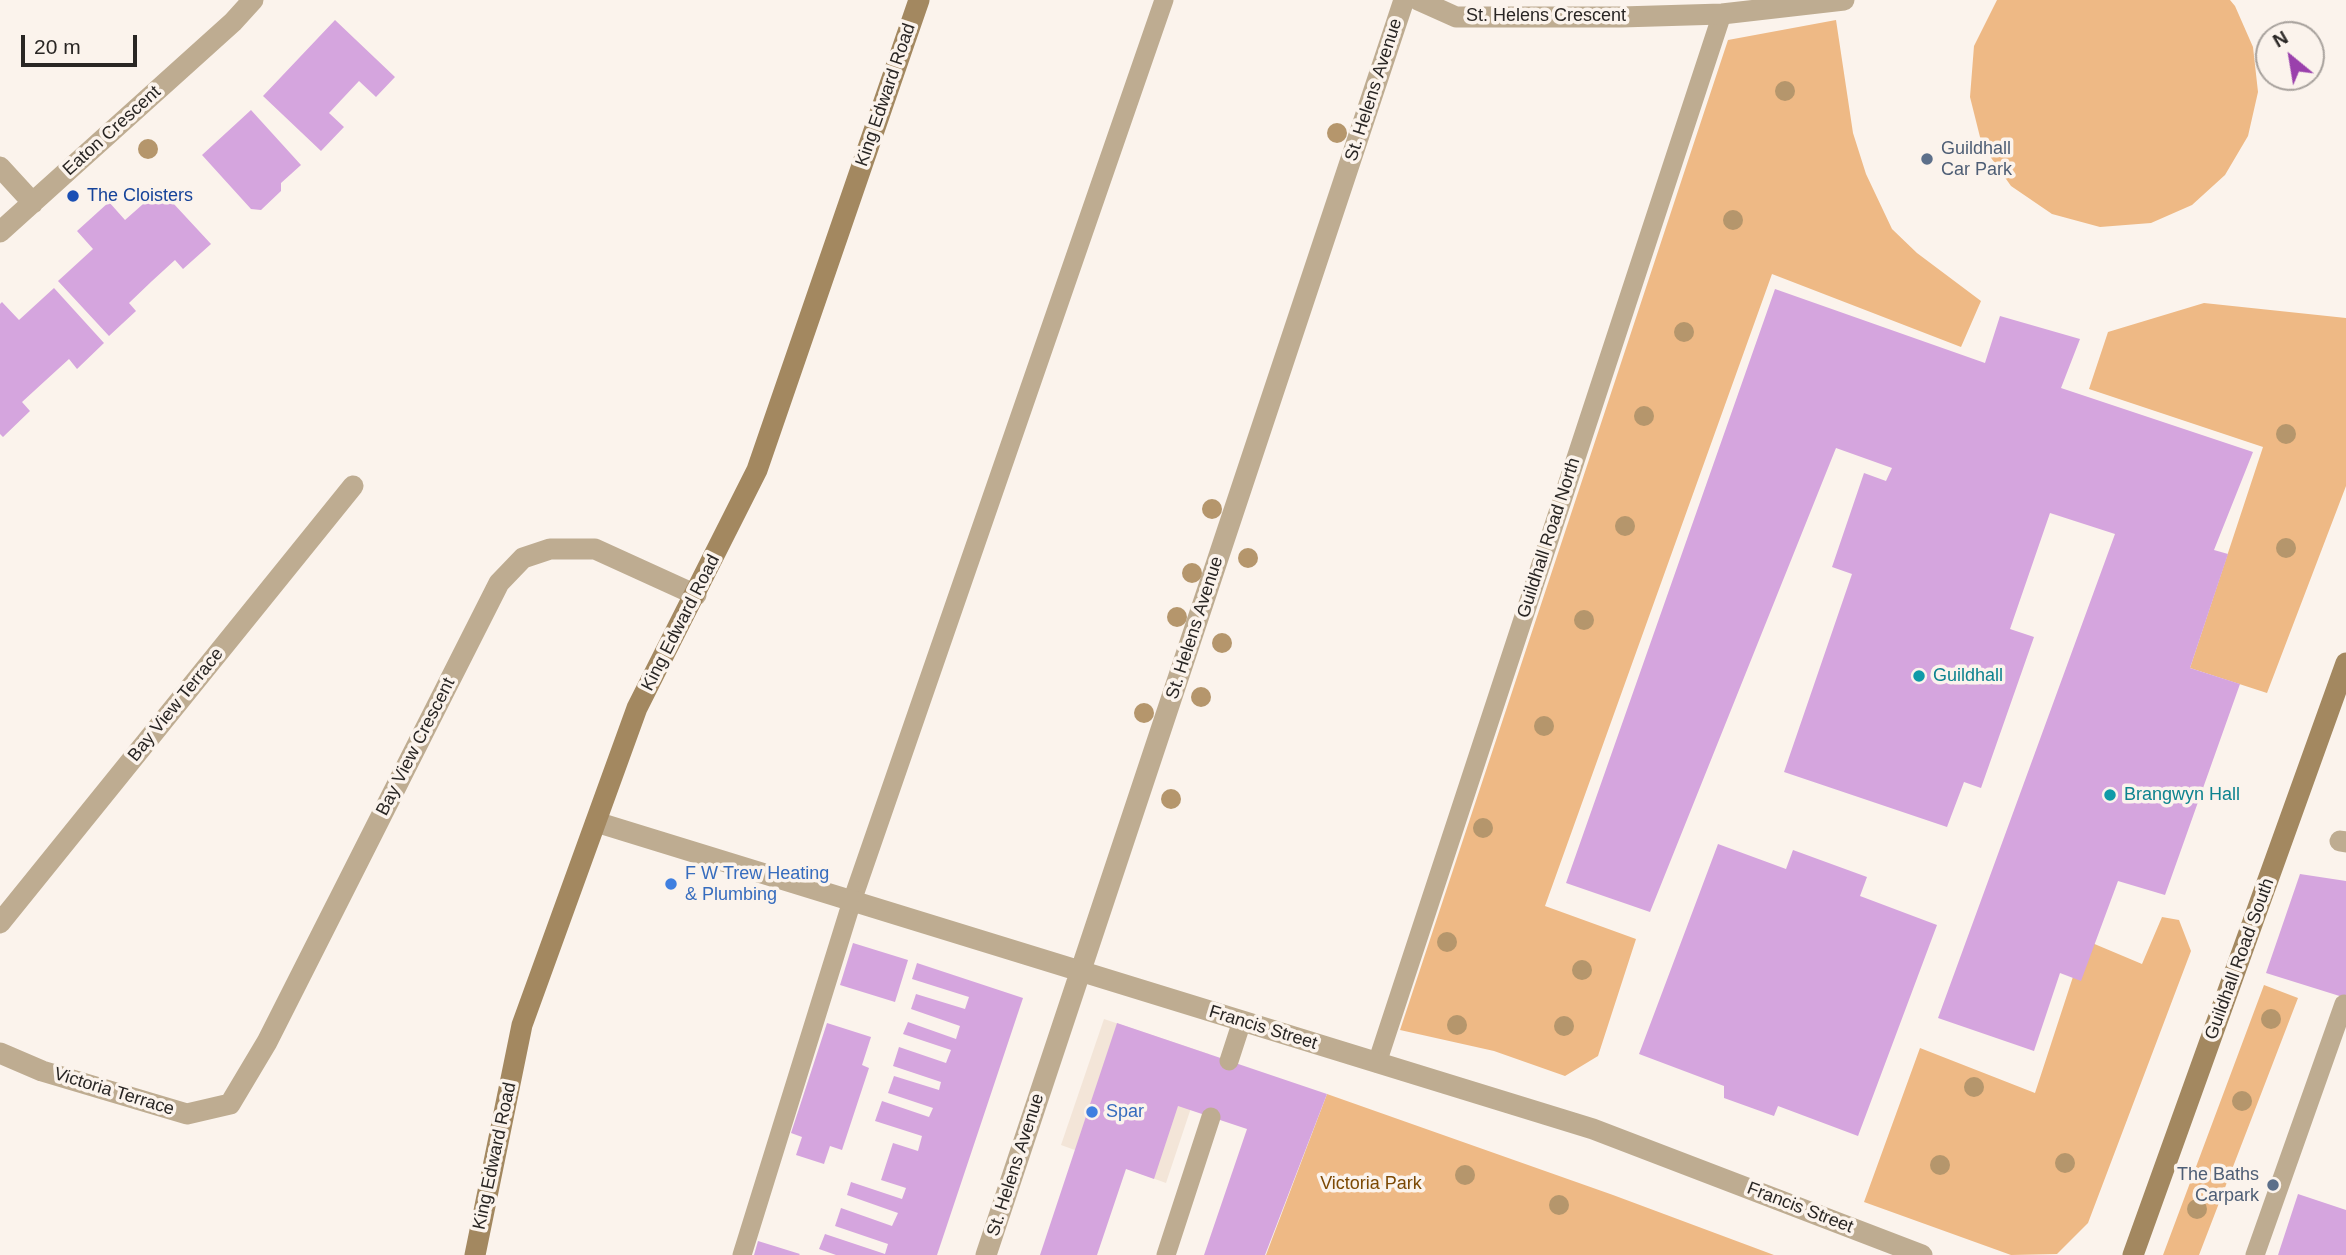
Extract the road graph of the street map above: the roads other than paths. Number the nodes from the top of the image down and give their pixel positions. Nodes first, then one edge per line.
1 (253, 0) edge
2 (919, 0) edge
3 (1164, 0) edge
4 (1404, 0) edge
5 (1418, 0) edge
6 (1844, 0) edge
7 (1624, 8) edge
8 (1722, 13) junction
9 (0, 167) edge
10 (33, 202) junction
11 (0, 232) edge
12 (353, 486) dead end
13 (696, 594) junction
14 (2346, 663) edge
15 (596, 822) junction
16 (852, 901) junction
17 (0, 923) edge
18 (1081, 972) junction
19 (2344, 1004) dead end
20 (1242, 1021) junction
21 (0, 1053) edge
22 (1228, 1061) dead end
23 (1377, 1063) junction
24 (230, 1104) joint
25 (1211, 1117) dead end
26 (475, 1255) edge
27 (742, 1255) edge
28 (986, 1255) edge
29 (1166, 1255) edge
30 (1923, 1255) edge
31 (2133, 1255) edge
32 (2255, 1255) edge

1 - 10 street, Eaton Crescent
2 - 13 street, King Edward Road
3 - 16 lane
4 - 18 street, St. Helens Avenue
5 - 7 street, St. Helens Crescent
6 - 8 street, St. Helens Crescent
7 - 8 street, St. Helens Crescent
8 - 23 lane, Guildhall Road North
9 - 10 street
10 - 11 street, Eaton Crescent
12 - 17 street, Bay View Terrace
13 - 15 street, King Edward Road
13 - 24 street, Bay View Crescent
14 - 31 street, Guildhall Road South
15 - 16 street, Francis Street
15 - 26 street, King Edward Road
16 - 18 street, Francis Street
16 - 27 lane
18 - 20 street, Francis Street
18 - 28 street, St. Helens Avenue
19 - 32 lane
20 - 22 lane
20 - 23 street, Francis Street
21 - 24 street, Victoria Terrace
23 - 30 street, Francis Street
25 - 29 lane

